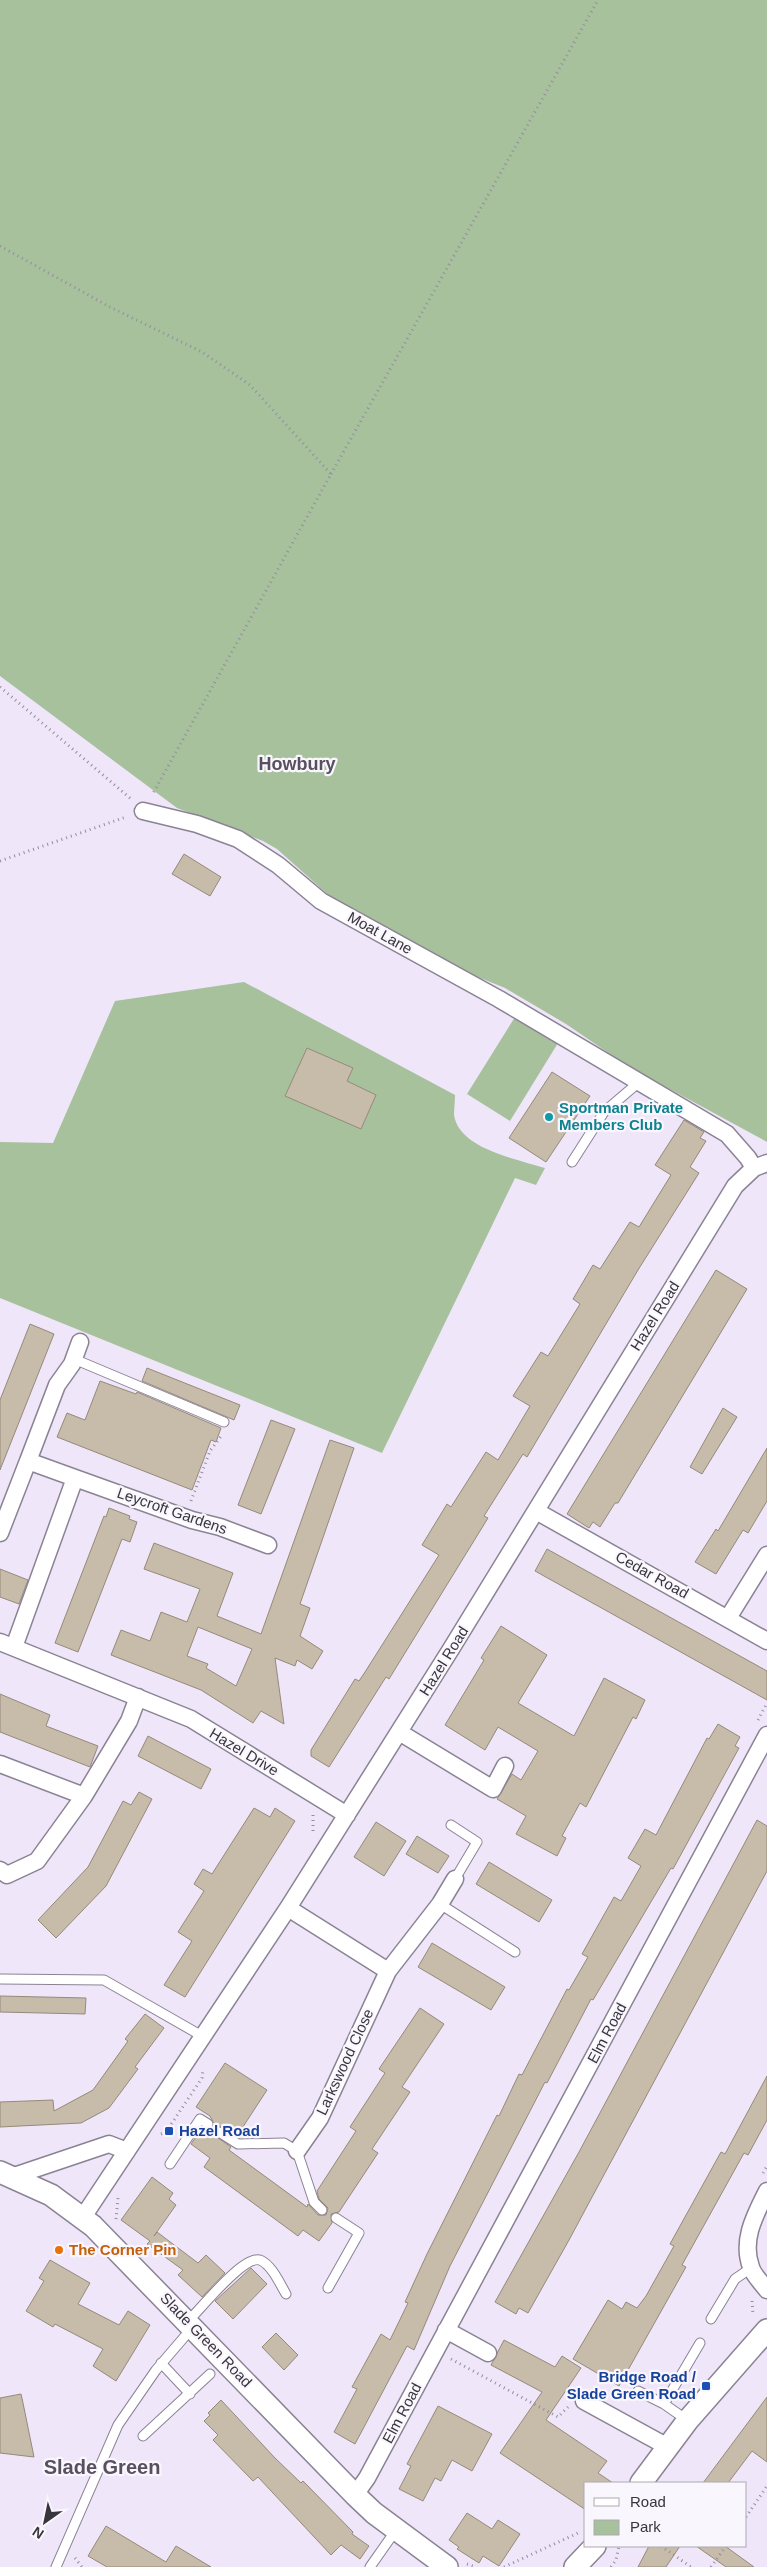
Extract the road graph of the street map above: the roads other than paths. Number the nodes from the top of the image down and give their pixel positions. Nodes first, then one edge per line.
1 (143, 811) road end
2 (638, 1083) junction
3 (572, 1162) dead end
4 (761, 1166) edge
5 (80, 1342) dead end
6 (74, 1359) junction
7 (224, 1422) dead end
8 (28, 1461) junction
9 (75, 1478) junction
10 (536, 1511) junction
11 (0, 1533) edge
12 (268, 1545) dead end
13 (767, 1556) edge
14 (728, 1618) junction
15 (767, 1641) edge
16 (7, 1644) edge
17 (138, 1697) junction
18 (400, 1732) junction
19 (760, 1732) edge
20 (0, 1764) edge
21 (505, 1766) dead end
22 (84, 1796) junction
23 (347, 1815) junction
24 (451, 1825) dead end
25 (0, 1870) edge
26 (455, 1879) joint
27 (440, 1904) junction
28 (288, 1908) junction
29 (515, 1952) dead end
30 (388, 1971) junction
31 (0, 1979) edge
32 (202, 2036) junction
33 (208, 2124) dead end
34 (219, 2132) dead end
35 (127, 2151) junction
36 (297, 2151) junction
37 (170, 2164) dead end
38 (5, 2174) edge
39 (767, 2191) edge
40 (322, 2210) dead end
41 (82, 2217) junction
42 (336, 2218) dead end
43 (751, 2268) junction
44 (328, 2288) dead end
45 (767, 2290) edge
46 (286, 2294) dead end
47 (711, 2319) dead end
48 (191, 2324) junction
49 (767, 2330) edge
50 (453, 2333) junction
51 (700, 2343) dead end
52 (488, 2353) dead end
53 (161, 2363) junction
54 (210, 2374) dead end
55 (638, 2392) dead end
56 (190, 2394) junction
57 (584, 2401) road end
58 (664, 2404) junction
59 (688, 2420) junction
60 (143, 2436) dead end
61 (668, 2447) junction
62 (642, 2482) edge
63 (355, 2495) junction
64 (396, 2530) junction
65 (594, 2547) edge
66 (454, 2564) edge
67 (56, 2567) edge
68 (370, 2567) edge
69 (575, 2567) edge

1 - 2 street, Moat Lane
2 - 3 lane
2 - 4 street, Moat Lane
4 - 10 street, Hazel Road
5 - 6 street
6 - 7 lane
6 - 8 street
8 - 9 street, Leycroft Gardens
8 - 11 street
9 - 12 street, Leycroft Gardens
9 - 16 street
10 - 14 street, Cedar Road
10 - 18 street, Hazel Road
13 - 14 street
14 - 15 street, Cedar Road
16 - 17 street, Hazel Drive
17 - 22 street
17 - 23 street, Hazel Drive
18 - 21 street
18 - 23 street, Hazel Road
19 - 50 street, Elm Road
20 - 22 street
22 - 25 street
23 - 28 street, Hazel Road
24 - 26 lane
26 - 27 street, Larkswood Close
27 - 29 lane
27 - 30 street, Larkswood Close
28 - 30 street
28 - 32 street, Hazel Road
30 - 36 street, Larkswood Close
31 - 32 lane
32 - 35 street, Hazel Road
33 - 37 lane
34 - 36 lane
35 - 38 street
35 - 41 street, Hazel Road
36 - 40 lane
38 - 41 street, Slade Green Road
39 - 43 street
41 - 48 street, Slade Green Road
42 - 44 lane
43 - 45 street
43 - 47 lane
46 - 48 lane
48 - 53 lane
48 - 63 street, Slade Green Road
49 - 59 street
50 - 52 street
50 - 63 street, Elm Road
51 - 58 lane
53 - 56 lane
53 - 67 lane
54 - 56 lane
55 - 58 lane
56 - 60 lane
57 - 61 street
58 - 59 lane
59 - 61 street
61 - 62 street
63 - 64 street, Slade Green Road
64 - 66 street, Slade Green Road
64 - 68 lane
65 - 69 street

